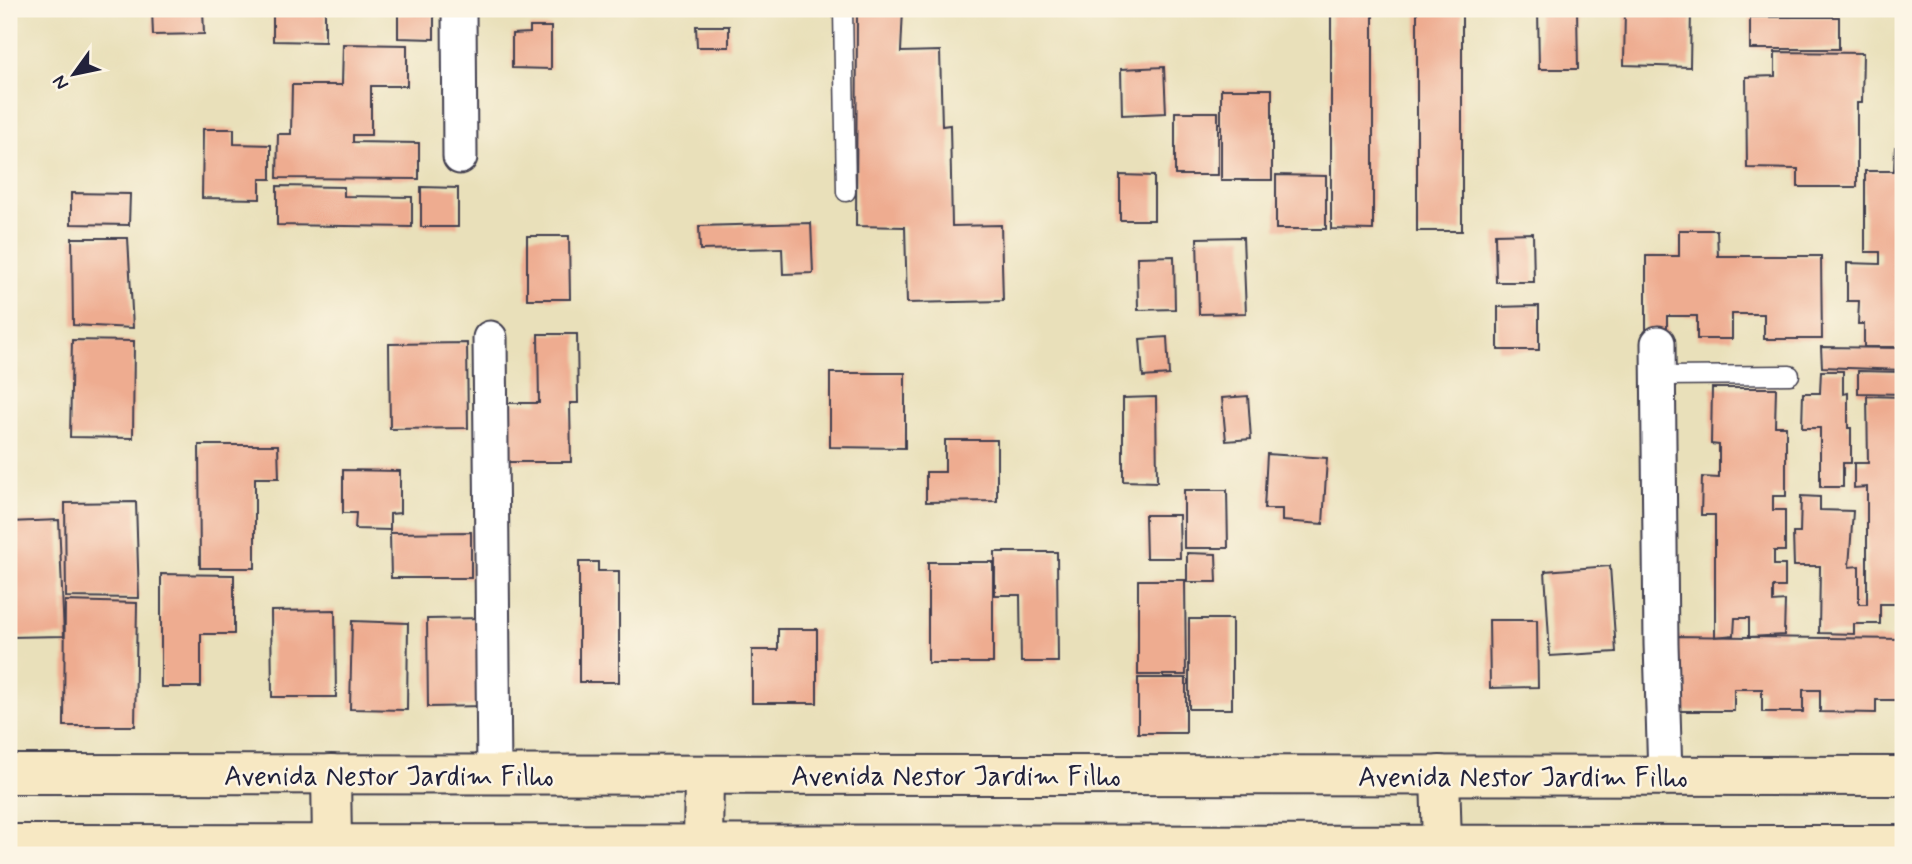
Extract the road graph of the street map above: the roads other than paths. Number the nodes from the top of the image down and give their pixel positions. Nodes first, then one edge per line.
1 (459, 9) edge
2 (843, 9) edge
3 (460, 157) dead end
4 (846, 192) dead end
5 (490, 338) dead end
6 (1658, 343) dead end
7 (1790, 375) dead end
8 (1659, 376) junction
9 (9, 774) edge
10 (331, 774) junction
11 (494, 775) junction
12 (704, 775) junction
13 (1440, 775) junction
14 (1665, 776) junction
15 (1903, 776) edge
16 (9, 844) edge
17 (332, 844) junction
18 (703, 845) junction
19 (1442, 845) junction
20 (1903, 845) edge
21 (798, 850) edge
22 (959, 850) edge
23 (1714, 850) edge

1 - 3 street
2 - 4 lane
5 - 11 street
6 - 8 street
7 - 8 lane
8 - 14 street
9 - 10 main road, Avenida Nestor Jardim Filho
10 - 11 main road, Avenida Nestor Jardim Filho
10 - 17 main road
11 - 12 main road, Avenida Nestor Jardim Filho
12 - 13 main road, Avenida Nestor Jardim Filho
12 - 18 main road
13 - 14 main road, Avenida Nestor Jardim Filho
13 - 19 main road
14 - 15 main road, Avenida Nestor Jardim Filho
16 - 17 main road
17 - 18 main road
18 - 21 main road
19 - 22 main road
19 - 23 main road
20 - 23 main road
21 - 22 main road

